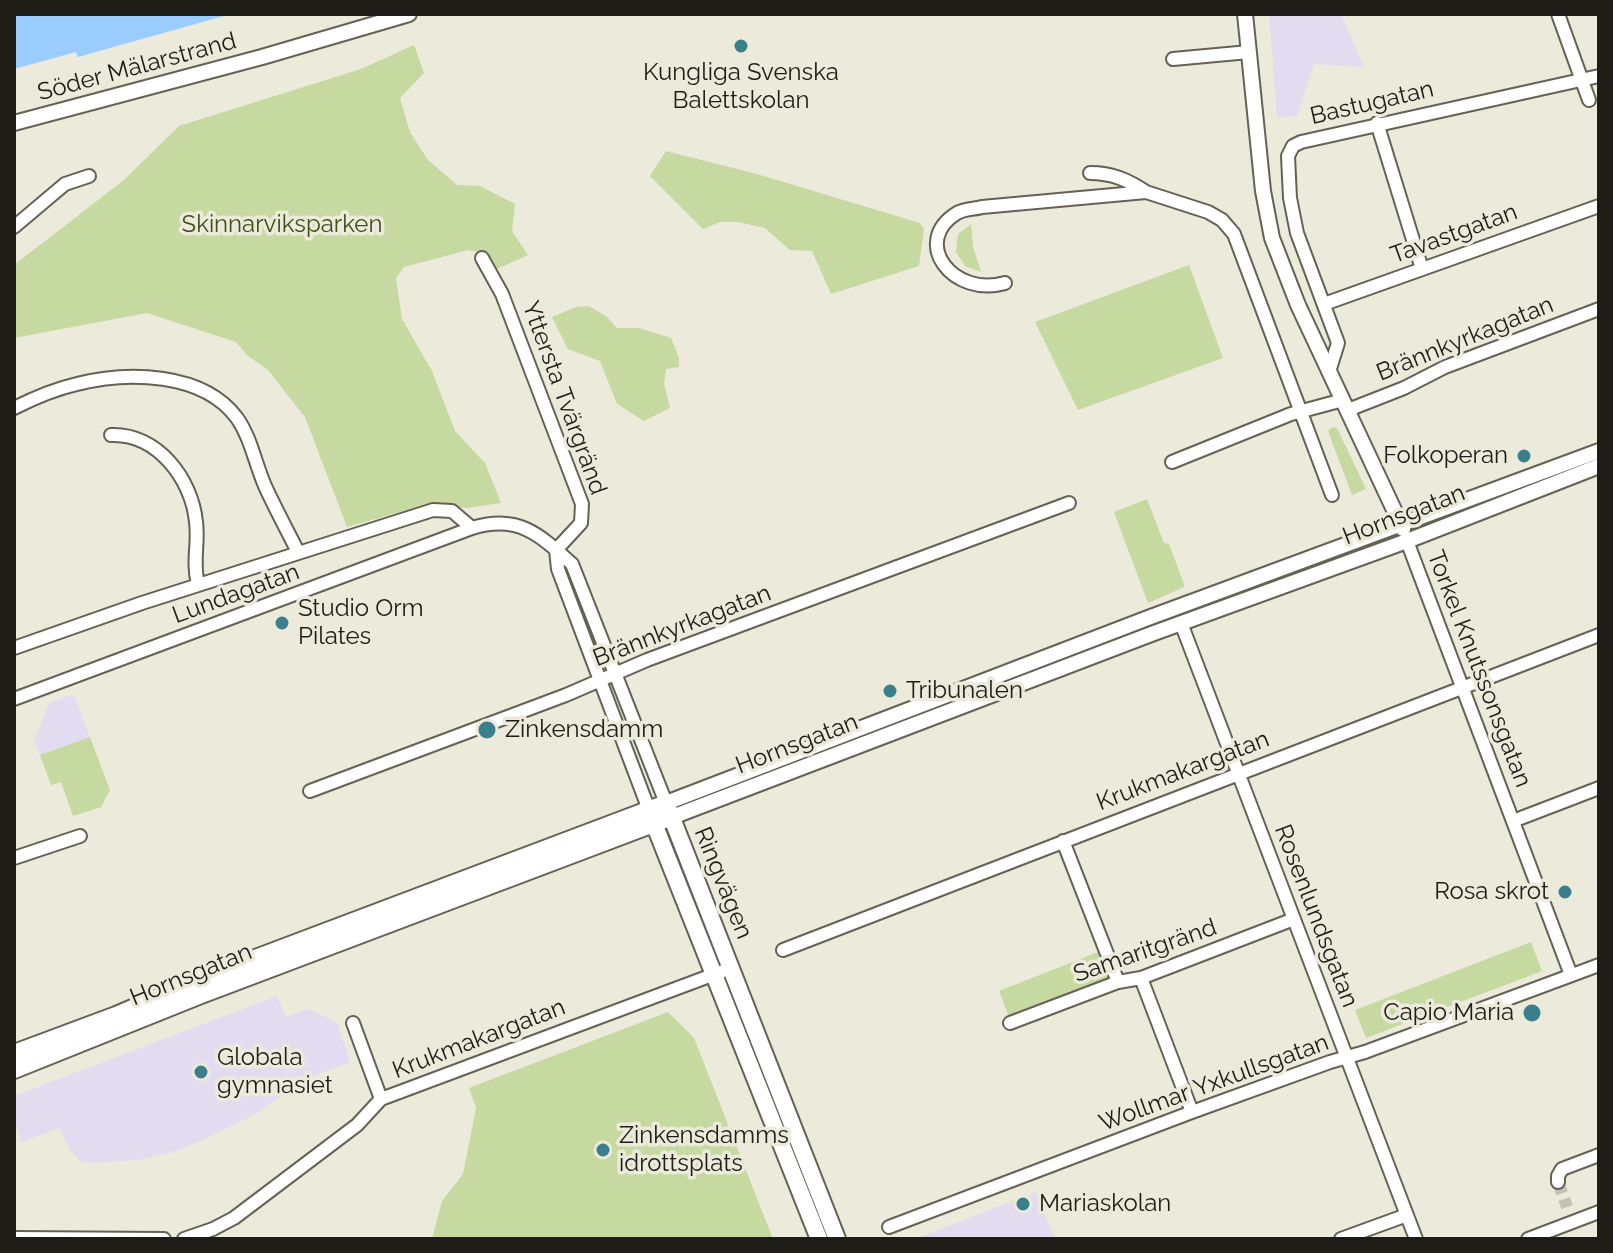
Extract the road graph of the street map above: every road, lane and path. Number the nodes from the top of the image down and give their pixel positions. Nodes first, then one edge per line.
1 (409, 14) edge
2 (1245, 14) edge
3 (1558, 14) edge
4 (1249, 52) junction
5 (1173, 59) dead end
6 (1599, 76) edge
7 (1581, 79) junction
8 (1589, 100) dead end
9 (14, 123) edge
10 (1377, 123) junction
11 (1090, 173) dead end
12 (89, 176) dead end
13 (1146, 192) junction
14 (1599, 206) edge
15 (14, 227) edge
16 (482, 258) dead end
17 (1422, 269) junction
18 (1005, 283) dead end
19 (1324, 304) junction
20 (1599, 309) edge
21 (1329, 372) junction
22 (1346, 405) junction
23 (14, 408) edge
24 (1302, 411) junction
25 (111, 435) dead end
26 (1599, 451) edge
27 (1172, 462) dead end
28 (1599, 466) edge
29 (1332, 495) dead end
30 (1069, 503) dead end
31 (1401, 523) junction
32 (521, 527) joint
33 (472, 528) junction
34 (1407, 541) junction
35 (556, 550) junction
36 (298, 552) junction
37 (198, 585) junction
38 (1175, 608) junction
39 (1181, 623) junction
40 (1599, 635) edge
41 (14, 648) edge
42 (615, 675) junction
43 (601, 682) junction
44 (1462, 687) junction
45 (14, 699) edge
46 (1236, 773) junction
47 (1599, 788) edge
48 (310, 791) dead end
49 (669, 810) junction
50 (651, 818) junction
51 (1513, 821) junction
52 (80, 836) dead end
53 (1063, 841) junction
54 (14, 858) edge
55 (1294, 919) junction
56 (783, 950) dead end
57 (1599, 965) edge
58 (722, 971) junction
59 (1571, 975) junction
60 (1141, 978) junction
61 (1118, 982) junction
62 (353, 1023) dead end
63 (1010, 1023) dead end
64 (14, 1053) edge
65 (1347, 1057) junction
66 (14, 1070) edge
67 (381, 1099) junction
68 (1192, 1112) junction
69 (1599, 1155) edge
70 (1558, 1182) dead end
71 (1567, 1207) tunnel mouth
72 (1599, 1212) edge
73 (1407, 1215) junction
74 (1573, 1221) junction
75 (889, 1227) dead end
76 (14, 1238) edge
77 (164, 1239) edge
78 (184, 1239) edge
79 (819, 1239) edge
80 (837, 1239) edge
81 (1341, 1239) edge
82 (1416, 1239) edge
83 (1528, 1239) edge

1 - 9 street, Söder Mälarstrand
2 - 4 street, Torkel Knutssonsgatan
3 - 7 street
4 - 5 street
4 - 21 street, Torkel Knutssonsgatan
6 - 7 street, Bastugatan
7 - 8 street
7 - 10 street, Bastugatan
10 - 17 street
10 - 19 street, Bastugatan
11 - 13 street
12 - 15 street
13 - 18 street
13 - 24 street
14 - 17 street, Tavastgatan
16 - 35 street, Yttersta Tvärgränd
17 - 19 street, Tavastgatan
19 - 21 street, Bastugatan
20 - 22 street, Brännkyrkagatan
21 - 22 street, Torkel Knutssonsgatan
22 - 24 street, Brännkyrkagatan
22 - 31 street, Torkel Knutssonsgatan
23 - 36 street
24 - 27 street, Brännkyrkagatan
24 - 29 street
25 - 37 street
26 - 31 street, Hornsgatan
28 - 34 street, Hornsgatan
30 - 42 street, Brännkyrkagatan
31 - 34 street, Torkel Knutssonsgatan
31 - 38 street, Hornsgatan
32 - 33 street, Lundagatan
32 - 35 street, Ringvägen
33 - 36 street, Lundagatan
33 - 45 street, Lundagatan
34 - 39 street, Hornsgatan
34 - 44 street, Torkel Knutssonsgatan
35 - 42 street, Ringvägen
35 - 43 street, Ringvägen
36 - 37 street, Lundagatan
37 - 41 street, Lundagatan
38 - 39 street, Rosenlundsgatan
38 - 49 street, Hornsgatan
39 - 46 street, Rosenlundsgatan
39 - 49 street, Hornsgatan
40 - 44 street, Krukmakargatan
42 - 43 street, Brännkyrkagatan
42 - 49 street, Ringvägen
43 - 48 street, Brännkyrkagatan
43 - 50 street, Ringvägen
44 - 46 street, Krukmakargatan
44 - 51 street, Torkel Knutssonsgatan
46 - 53 street, Krukmakargatan
46 - 55 street, Rosenlundsgatan
47 - 51 street
49 - 50 main road, Hornsgatan
49 - 58 main road, Ringvägen
50 - 58 main road, Ringvägen
50 - 64 main road, Hornsgatan
50 - 66 main road, Hornsgatan
51 - 59 street, Torkel Knutssonsgatan
52 - 54 street
53 - 56 street, Krukmakargatan
53 - 61 street
55 - 60 street, Samaritgränd
55 - 65 street, Rosenlundsgatan
57 - 59 street, Wollmar Yxkullsgatan
58 - 67 street, Krukmakargatan
58 - 79 main road, Ringvägen
58 - 80 main road, Ringvägen
59 - 65 street, Wollmar Yxkullsgatan
60 - 61 street, Samaritgränd
60 - 68 street
61 - 63 street, Samaritgränd
62 - 67 street
65 - 68 street, Wollmar Yxkullsgatan
65 - 73 street, Rosenlundsgatan
67 - 78 street, Krukmakargatan
68 - 75 street, Wollmar Yxkullsgatan
69 - 70 street
71 - 74 street
72 - 74 street
73 - 81 street
73 - 82 street, Rosenlundsgatan
74 - 83 street
76 - 77 street

